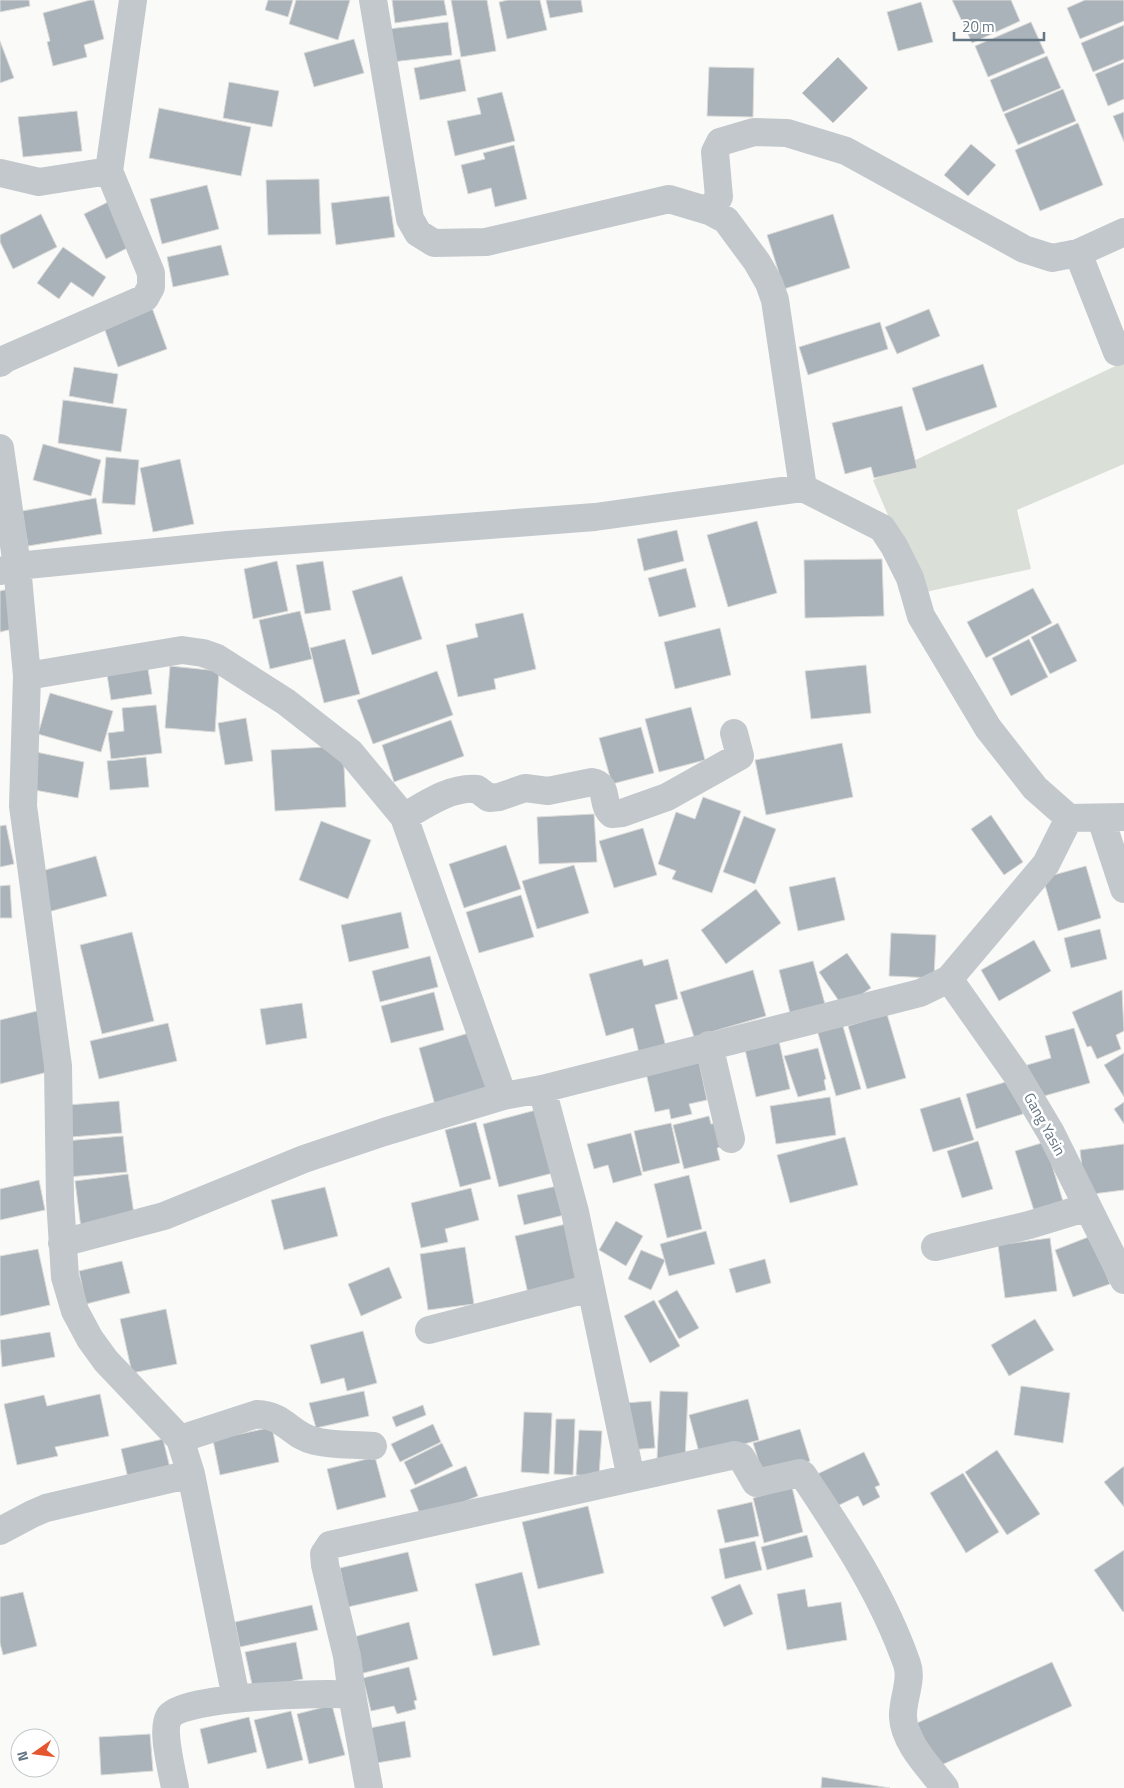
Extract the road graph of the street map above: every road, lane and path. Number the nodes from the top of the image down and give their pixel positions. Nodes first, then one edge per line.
1 (132, 0) edge
2 (373, 0) edge
3 (108, 171) junction
4 (0, 173) edge
5 (709, 211) junction
6 (1124, 232) edge
7 (1078, 254) junction
8 (1117, 352) dead end
9 (0, 363) edge
10 (0, 448) edge
11 (803, 488) junction
12 (8, 569) edge
13 (27, 676) junction
14 (734, 733) dead end
15 (404, 817) junction
16 (1069, 818) junction
17 (1113, 818) edge
18 (1124, 889) edge
19 (949, 978) junction
20 (709, 1045) junction
21 (542, 1089) junction
22 (503, 1096) junction
23 (731, 1139) dead end
24 (1088, 1207) junction
25 (62, 1243) junction
26 (935, 1248) dead end
27 (1124, 1280) edge
28 (590, 1288) junction
29 (429, 1330) dead end
30 (180, 1439) junction
31 (373, 1446) dead end
32 (192, 1474) junction
33 (631, 1478) junction
34 (0, 1531) edge
35 (352, 1694) junction
36 (236, 1698) junction
37 (175, 1788) edge
38 (369, 1788) edge
39 (945, 1788) edge

1 - 3 street
2 - 5 street
3 - 4 street
3 - 9 street
5 - 7 street
5 - 11 street
6 - 7 street
7 - 8 street
10 - 12 street
11 - 12 street
11 - 16 street
12 - 13 street
13 - 15 street
13 - 25 street
14 - 15 street
15 - 22 street
16 - 17 street
16 - 19 street
17 - 18 street
19 - 20 street
19 - 24 street, Gang Yasin
20 - 21 street
20 - 23 street
21 - 22 street
21 - 28 street
22 - 25 street
24 - 26 street
24 - 27 street, Gang Yasin
25 - 30 street
28 - 29 street
28 - 33 street
30 - 31 street
30 - 32 street
32 - 34 street
32 - 36 street
33 - 35 street
33 - 39 street
35 - 36 street
35 - 38 street
36 - 37 street

